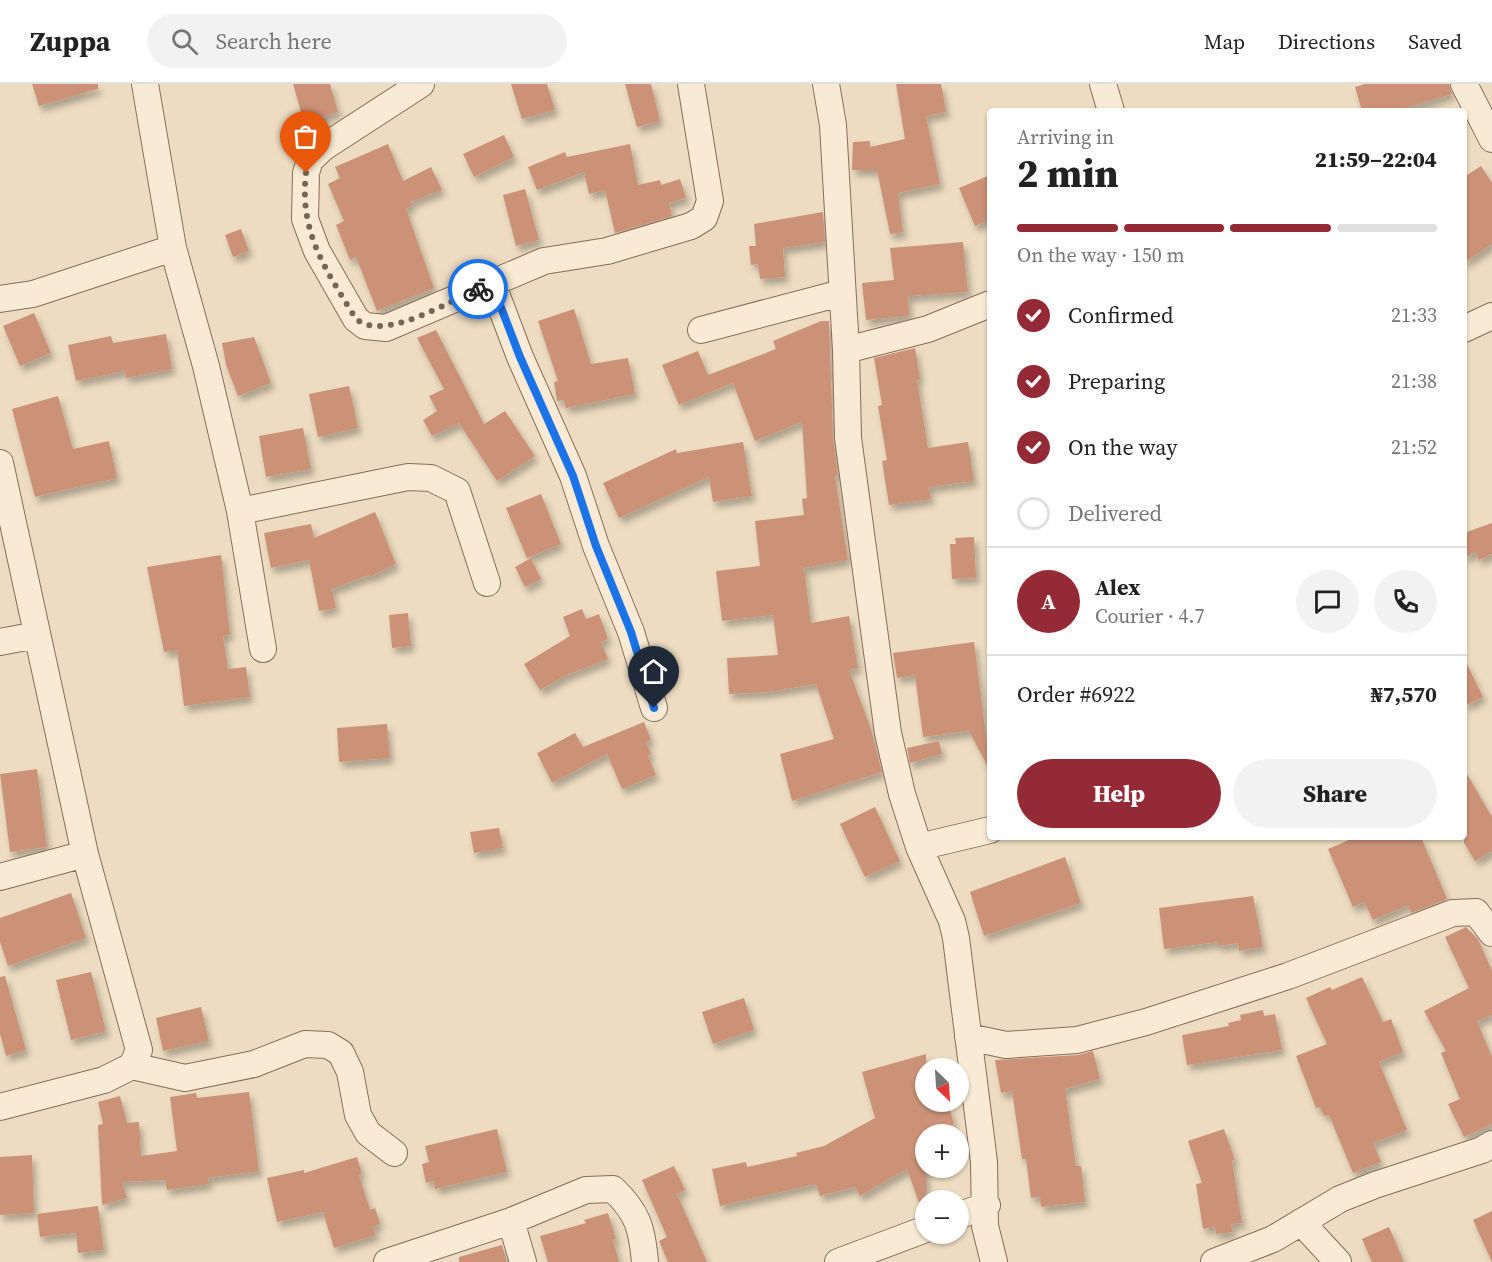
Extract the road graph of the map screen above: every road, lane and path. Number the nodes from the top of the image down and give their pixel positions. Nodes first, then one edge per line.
1 (145, 84) edge
2 (421, 84) edge
3 (691, 84) edge
4 (826, 84) edge
5 (1102, 84) edge
6 (1464, 84) edge
7 (1110, 108) edge
8 (1485, 110) edge
9 (1492, 138) edge
10 (174, 248) junction
11 (492, 284) junction
12 (841, 293) junction
13 (0, 299) edge
14 (987, 305) edge
15 (1492, 316) edge
16 (1467, 328) edge
17 (701, 330) dead end
18 (846, 350) junction
19 (0, 462) edge
20 (240, 511) junction
21 (487, 583) dead end
22 (37, 635) junction
23 (0, 642) edge
24 (263, 649) dead end
25 (654, 708) dead end
26 (987, 831) edge
27 (919, 848) junction
28 (85, 854) junction
29 (0, 877) edge
30 (1492, 933) edge
31 (968, 1037) junction
32 (132, 1066) junction
33 (0, 1107) edge
34 (1492, 1144) edge
35 (394, 1154) dead end
36 (987, 1205) junction
37 (969, 1212) edge
38 (511, 1221) junction
39 (1301, 1222) junction
40 (915, 1233) edge
41 (387, 1262) edge
42 (523, 1262) edge
43 (645, 1262) edge
44 (838, 1262) edge
45 (994, 1262) edge
46 (1214, 1262) edge
47 (1338, 1262) edge

1 - 10 street
2 - 11 street
3 - 11 street
4 - 12 street
5 - 7 street
6 - 8 street
8 - 9 street
10 - 13 street
10 - 20 street
11 - 25 street
12 - 17 street
12 - 18 street
14 - 18 street
15 - 16 street
18 - 27 street
19 - 22 street
20 - 21 street
20 - 24 street
22 - 23 street
22 - 28 street
26 - 27 street
27 - 31 street
28 - 29 street
28 - 32 street
30 - 31 street
31 - 36 street
32 - 33 street
32 - 35 street
34 - 39 street
36 - 37 street
36 - 45 street
38 - 41 street
38 - 42 street
38 - 43 street
39 - 46 street
39 - 47 street
40 - 44 street

